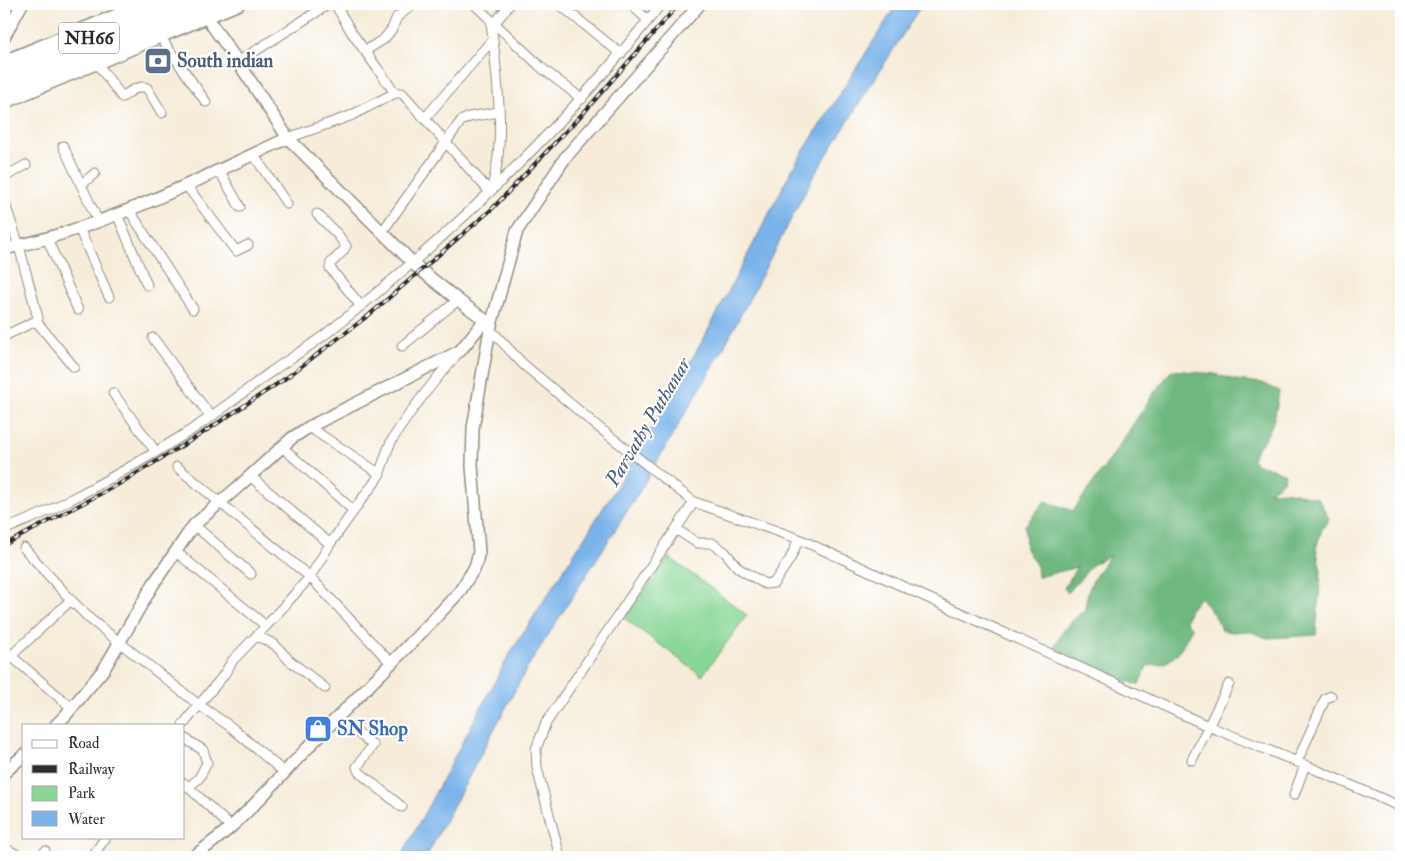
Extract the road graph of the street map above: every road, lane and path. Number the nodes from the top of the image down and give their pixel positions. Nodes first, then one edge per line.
1 (22, 4) edge
2 (143, 4) edge
3 (176, 4) edge
4 (240, 4) edge
5 (329, 4) edge
6 (334, 4) edge
7 (414, 4) edge
8 (474, 4) edge
9 (510, 4) edge
10 (559, 4) edge
11 (630, 4) edge
12 (661, 4) edge
13 (700, 4) edge
14 (209, 11) edge
15 (648, 20) junction
16 (493, 22) junction
17 (4, 37) edge
18 (161, 38) junction
19 (493, 39) junction
20 (365, 51) junction
21 (621, 54) junction
22 (4, 61) edge
23 (96, 62) junction
24 (238, 62) junction
25 (4, 75) edge
26 (4, 89) edge
27 (395, 93) junction
28 (582, 99) junction
29 (206, 102) dead end
30 (4, 103) edge
31 (499, 112) junction
32 (162, 113) dead end
33 (424, 118) junction
34 (288, 138) junction
35 (445, 142) junction
36 (63, 146) dead end
37 (253, 154) junction
38 (26, 165) dead end
39 (219, 170) junction
40 (95, 173) dead end
41 (4, 177) edge
42 (81, 185) junction
43 (186, 185) junction
44 (490, 192) junction
45 (4, 201) edge
46 (287, 204) dead end
47 (240, 207) dead end
48 (129, 210) junction
49 (117, 214) junction
50 (317, 214) dead end
51 (98, 221) junction
52 (79, 228) junction
53 (382, 232) junction
54 (47, 238) junction
55 (248, 245) dead end
56 (19, 246) junction
57 (4, 249) edge
58 (413, 262) junction
59 (147, 285) dead end
60 (108, 297) dead end
61 (458, 300) junction
62 (360, 305) junction
63 (193, 309) dead end
64 (78, 310) dead end
65 (36, 321) junction
66 (487, 324) junction
67 (4, 336) edge
68 (153, 338) dead end
69 (402, 346) dead end
70 (460, 351) junction
71 (74, 368) dead end
72 (113, 394) dead end
73 (210, 417) junction
74 (310, 427) junction
75 (282, 447) junction
76 (156, 452) junction
77 (177, 466) dead end
78 (380, 474) junction
79 (250, 476) junction
80 (694, 502) junction
81 (220, 503) junction
82 (354, 511) junction
83 (194, 525) junction
84 (4, 529) edge
85 (676, 529) junction
86 (799, 539) junction
87 (330, 544) junction
88 (24, 548) dead end
89 (175, 552) junction
90 (251, 574) dead end
91 (310, 577) junction
92 (71, 600) junction
93 (266, 626) junction
94 (257, 636) junction
95 (119, 643) junction
96 (7, 653) edge
97 (391, 663) junction
98 (1230, 684) dead end
99 (325, 688) dead end
100 (1331, 696) dead end
101 (199, 705) junction
102 (72, 708) junction
103 (57, 724) edge
104 (184, 724) edge
105 (350, 726) dead end
106 (1208, 726) junction
107 (185, 739) edge
108 (22, 756) edge
109 (1192, 760) dead end
110 (1301, 763) junction
111 (4, 773) edge
112 (285, 773) junction
113 (187, 785) edge
114 (1294, 795) dead end
115 (1401, 806) edge
116 (402, 807) dead end
117 (231, 827) junction
118 (105, 838) edge
119 (4, 848) edge
120 (18, 856) edge
121 (92, 857) edge
122 (193, 857) edge
123 (560, 857) edge

1 - 17 main road
2 - 22 main road
3 - 25 highway, NH66
4 - 14 main road
5 - 24 street
6 - 20 street
7 - 20 street
8 - 16 street
9 - 16 street
10 - 21 street
11 - 15 street
12 - 15 street
13 - 66 main road
14 - 18 main road
14 - 24 main road
14 - 26 highway, NH66
15 - 21 street
16 - 19 street
16 - 28 street
18 - 23 main road
18 - 29 street
19 - 31 street
19 - 33 street
20 - 27 street
21 - 28 street
23 - 30 main road
23 - 32 street
24 - 34 main road
27 - 33 street
27 - 34 street
28 - 44 street
31 - 35 street
31 - 44 street
33 - 35 street
34 - 37 main road
34 - 53 main road
35 - 44 street
35 - 53 street
36 - 42 street
37 - 39 main road
37 - 46 street
38 - 41 street
39 - 43 main road
39 - 47 street
40 - 42 street
42 - 51 street
43 - 48 main road
43 - 55 street
44 - 58 street
45 - 56 street
48 - 49 main road
48 - 63 street
49 - 51 main road
49 - 59 street
50 - 62 street
51 - 52 main road
52 - 54 main road
52 - 60 street
53 - 58 main road
54 - 56 main road
54 - 64 street
56 - 57 main road
56 - 65 street
58 - 61 main road
58 - 62 street
61 - 66 main road
61 - 69 street
62 - 73 street
65 - 67 street
65 - 71 street
66 - 70 main road
66 - 80 street
66 - 97 main road
68 - 73 street
70 - 74 main road
70 - 78 street
72 - 76 street
73 - 76 street
74 - 75 main road
74 - 78 street
75 - 79 main road
75 - 82 street
76 - 84 street
77 - 81 street
78 - 82 street
79 - 81 main road
79 - 87 street
80 - 85 street
80 - 86 street
81 - 83 main road
81 - 91 street
82 - 87 street
83 - 89 main road
83 - 90 street
85 - 86 street
85 - 123 street
86 - 106 street
87 - 91 street
88 - 92 street
89 - 93 street
89 - 95 main road
91 - 93 street
91 - 97 street
92 - 95 street
92 - 96 street
93 - 94 street
94 - 99 street
94 - 101 street
95 - 101 street
95 - 102 main road
96 - 102 street
97 - 112 main road
98 - 106 street
100 - 110 street
101 - 104 street
101 - 112 street
102 - 103 main road
105 - 116 street
106 - 109 street
106 - 110 street
107 - 113 street
108 - 111 main road
110 - 114 street
110 - 115 street
112 - 117 main road
113 - 117 street
117 - 122 main road
118 - 121 street
119 - 120 street

